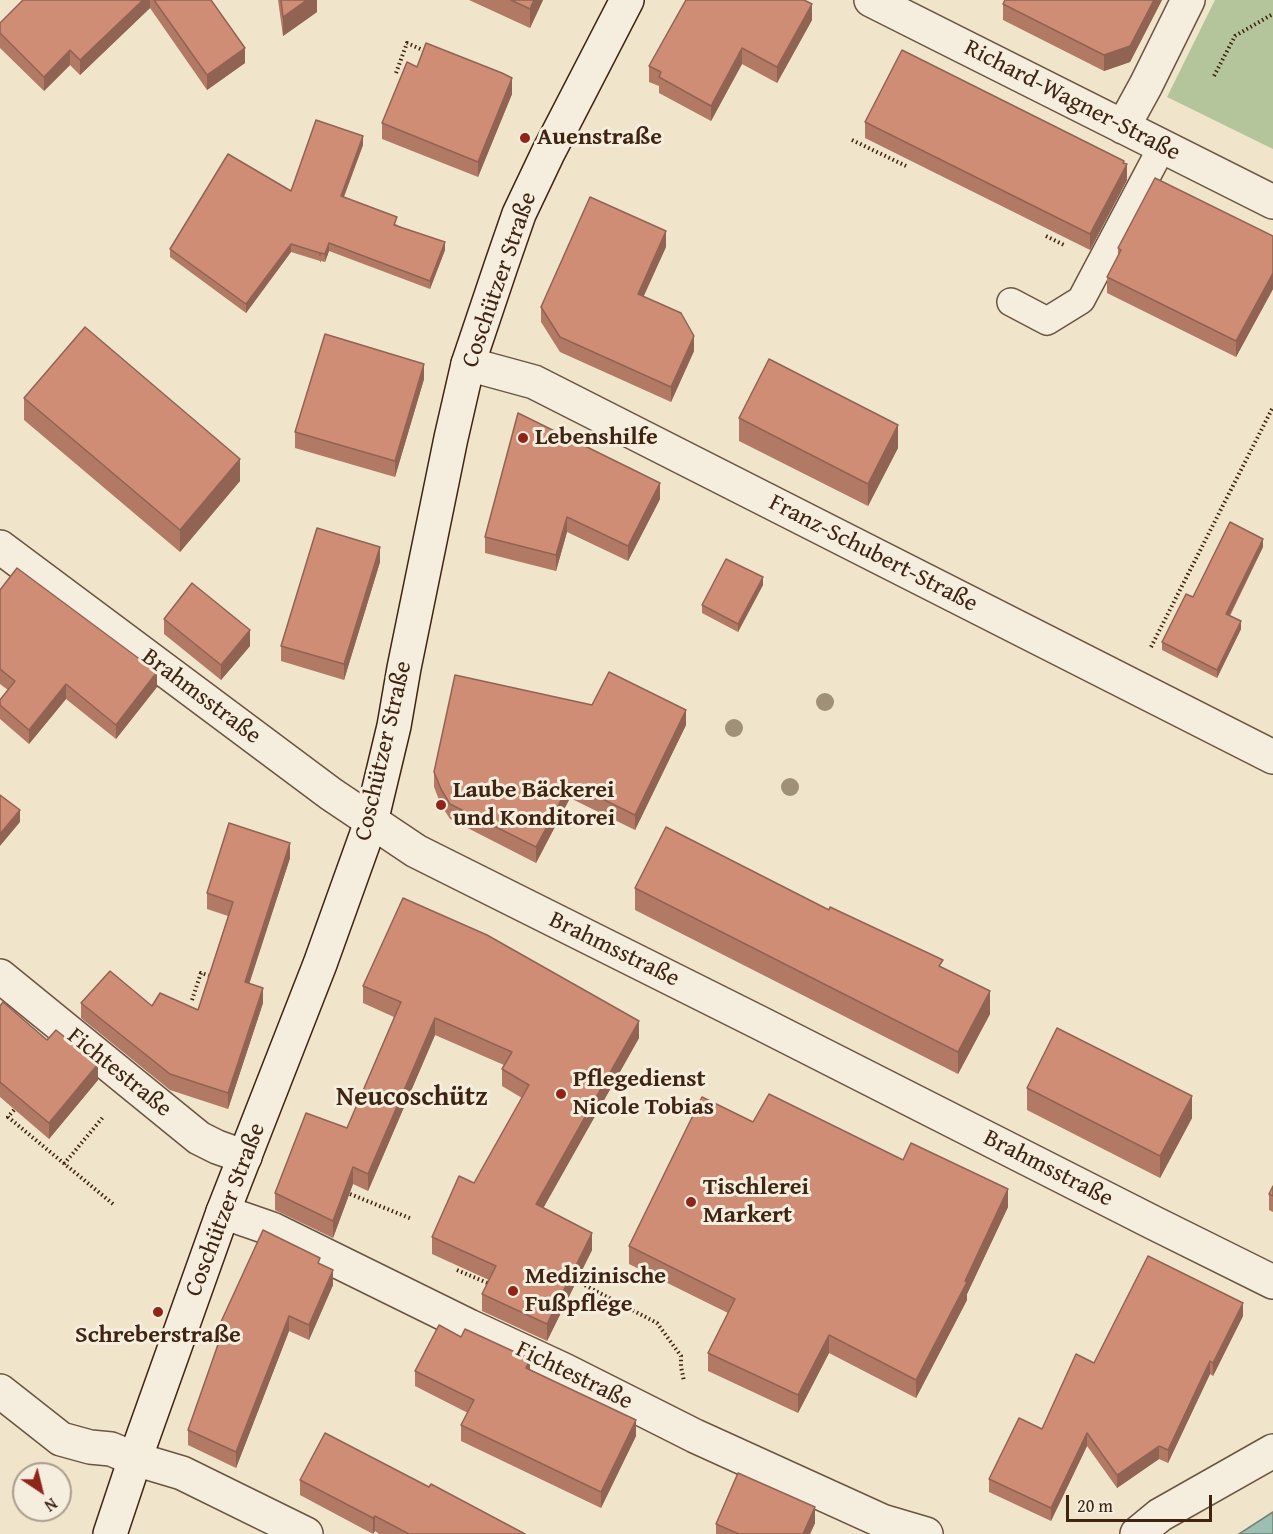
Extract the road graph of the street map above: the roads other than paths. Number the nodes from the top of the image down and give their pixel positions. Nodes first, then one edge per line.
1 (627, 0) edge
2 (871, 0) edge
3 (1188, 0) edge
4 (1123, 127) junction
5 (1162, 147) junction
6 (1273, 201) edge
7 (1011, 302) dead end
8 (468, 364) junction
9 (0, 547) edge
10 (1273, 757) edge
11 (371, 822) junction
12 (0, 976) edge
13 (245, 1157) junction
14 (223, 1212) junction
15 (1273, 1282) edge
16 (0, 1391) edge
17 (1273, 1451) edge
18 (135, 1459) junction
19 (110, 1534) edge
20 (306, 1534) edge
21 (926, 1534) edge
22 (1137, 1534) edge

1 - 8 street, Coschützer Straße
2 - 4 street, Richard-Wagner-Straße
3 - 4 street
4 - 5 street, Richard-Wagner-Straße
5 - 6 street, Richard-Wagner-Straße
5 - 7 lane
8 - 10 street, Franz-Schubert-Straße
8 - 11 street, Coschützer Straße
9 - 11 street, Brahmsstraße
11 - 13 street, Coschützer Straße
11 - 15 street, Brahmsstraße
12 - 13 street, Fichtestraße
13 - 14 street, Coschützer Straße
14 - 18 street, Coschützer Straße
14 - 21 street, Fichtestraße
16 - 18 street
17 - 22 street
18 - 19 street, Coschützer Straße
18 - 20 street

